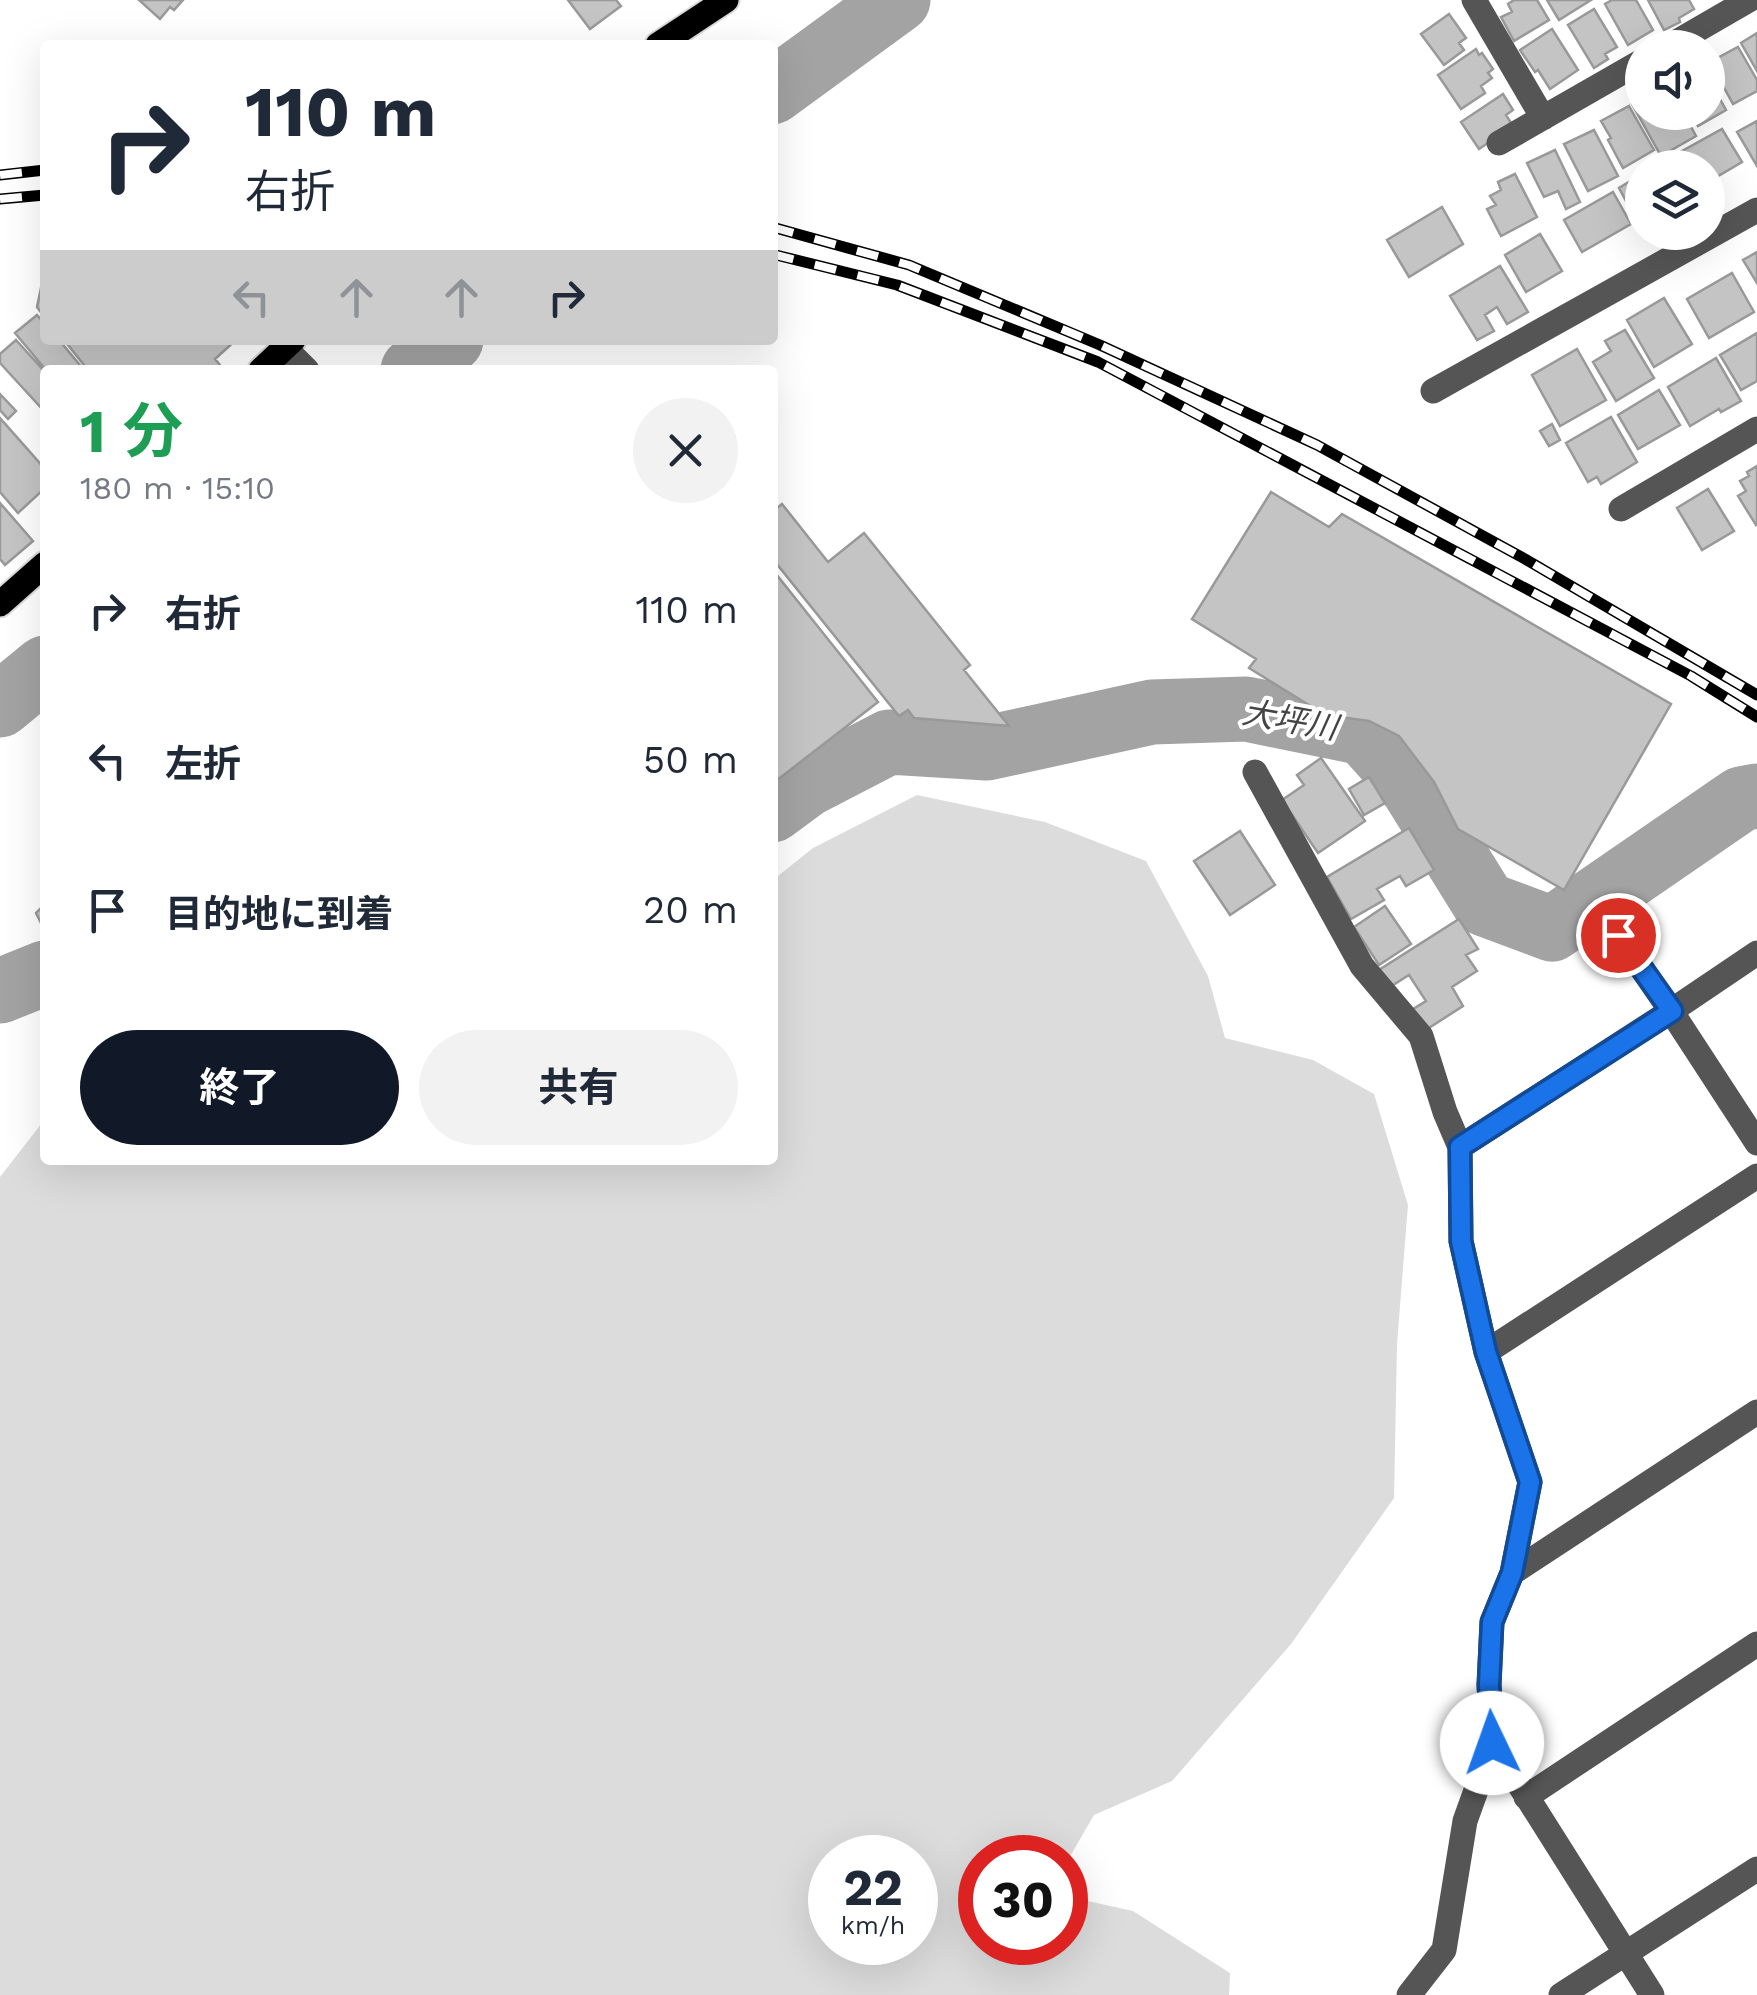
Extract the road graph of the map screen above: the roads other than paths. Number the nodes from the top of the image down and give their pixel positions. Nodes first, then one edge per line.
1 (726, 0) edge
2 (1474, 0) edge
3 (1748, 0) edge
4 (1697, 30) edge
5 (666, 40) edge
6 (1625, 71) edge
7 (1544, 118) junction
8 (1499, 143) dead end
9 (1757, 210) edge
10 (1432, 391) dead end
11 (1757, 429) edge
12 (1621, 509) dead end
13 (40, 568) edge
14 (0, 604) edge
15 (1255, 772) dead end
16 (1618, 935) dead end
17 (1757, 953) edge
18 (1672, 1011) junction
19 (1757, 1143) edge
20 (1460, 1147) junction
21 (1757, 1176) edge
22 (1486, 1352) junction
23 (1757, 1412) edge
24 (1512, 1573) junction
25 (1757, 1644) edge
26 (1492, 1743) junction
27 (1526, 1797) junction
28 (1757, 1869) edge
29 (1626, 1954) junction
30 (1410, 1995) edge
31 (1561, 1995) edge
32 (1652, 1995) edge

1 - 5 main road
2 - 7 street
3 - 4 street
6 - 7 street
7 - 8 street
9 - 10 street
11 - 12 street
13 - 14 main road
15 - 20 street
16 - 18 street
17 - 18 street
18 - 19 street
18 - 20 street
20 - 22 street
21 - 22 street
22 - 24 street
23 - 24 street
24 - 26 street
25 - 27 street
26 - 27 street
26 - 30 street
27 - 29 street
28 - 29 street
29 - 31 street
29 - 32 street

